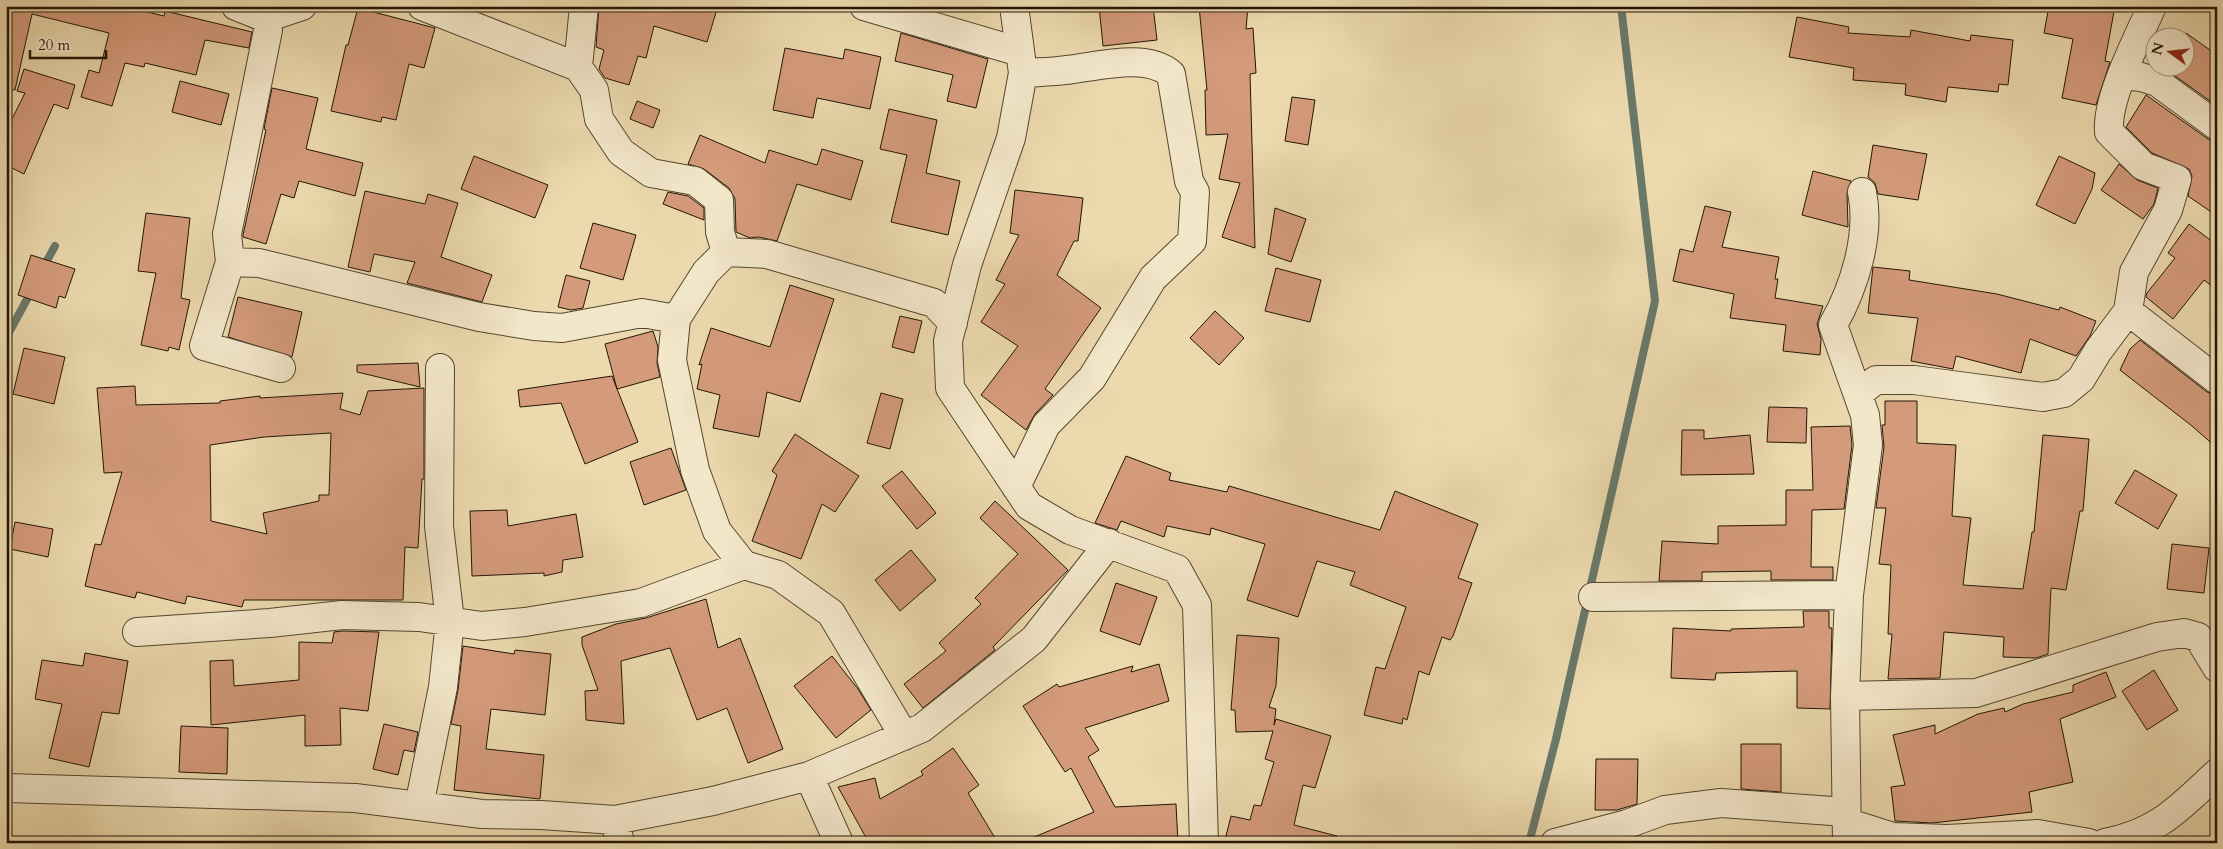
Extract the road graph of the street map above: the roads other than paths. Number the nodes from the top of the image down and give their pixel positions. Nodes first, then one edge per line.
1 (236, 6) edge
2 (302, 6) edge
3 (422, 6) edge
4 (584, 6) edge
5 (864, 6) edge
6 (1014, 6) edge
7 (2152, 6) edge
8 (266, 18) junction
9 (1022, 63) junction
10 (578, 67) junction
11 (2123, 76) junction
12 (2217, 126) edge
13 (1862, 192) dead end
14 (726, 252) junction
15 (230, 262) junction
16 (2128, 311) junction
17 (676, 319) junction
18 (953, 322) junction
19 (281, 368) dead end
20 (440, 368) dead end
21 (2217, 380) edge
22 (1858, 394) junction
23 (1016, 487) junction
24 (1109, 543) junction
25 (744, 565) junction
26 (1849, 596) junction
27 (1593, 597) dead end
28 (450, 621) junction
29 (136, 632) dead end
30 (2217, 668) edge
31 (1845, 696) junction
32 (904, 736) junction
33 (2217, 773) edge
34 (809, 776) junction
35 (6, 788) edge
36 (419, 806) junction
37 (1847, 825) edge
38 (617, 831) edge
39 (839, 843) edge
40 (1204, 843) edge
41 (1555, 843) edge
42 (2089, 843) edge
43 (2105, 843) edge

1 - 8 street
2 - 8 street
3 - 10 street
4 - 10 street
5 - 9 street
6 - 9 street
7 - 11 street
8 - 15 street
9 - 18 street
9 - 23 street
10 - 14 street
11 - 12 street
11 - 16 street
13 - 22 street
14 - 17 street
14 - 18 street
15 - 17 street
15 - 19 street
16 - 21 street
16 - 22 street
17 - 25 street
18 - 23 street
20 - 28 street
22 - 26 street
23 - 24 street
24 - 32 street
24 - 40 street
25 - 28 street
25 - 32 street
26 - 27 street
26 - 31 street
28 - 29 street
28 - 36 street
30 - 31 street
31 - 37 street
32 - 34 street
33 - 43 street
34 - 38 street
34 - 39 street
35 - 36 street
36 - 38 street
37 - 41 street
37 - 42 street

